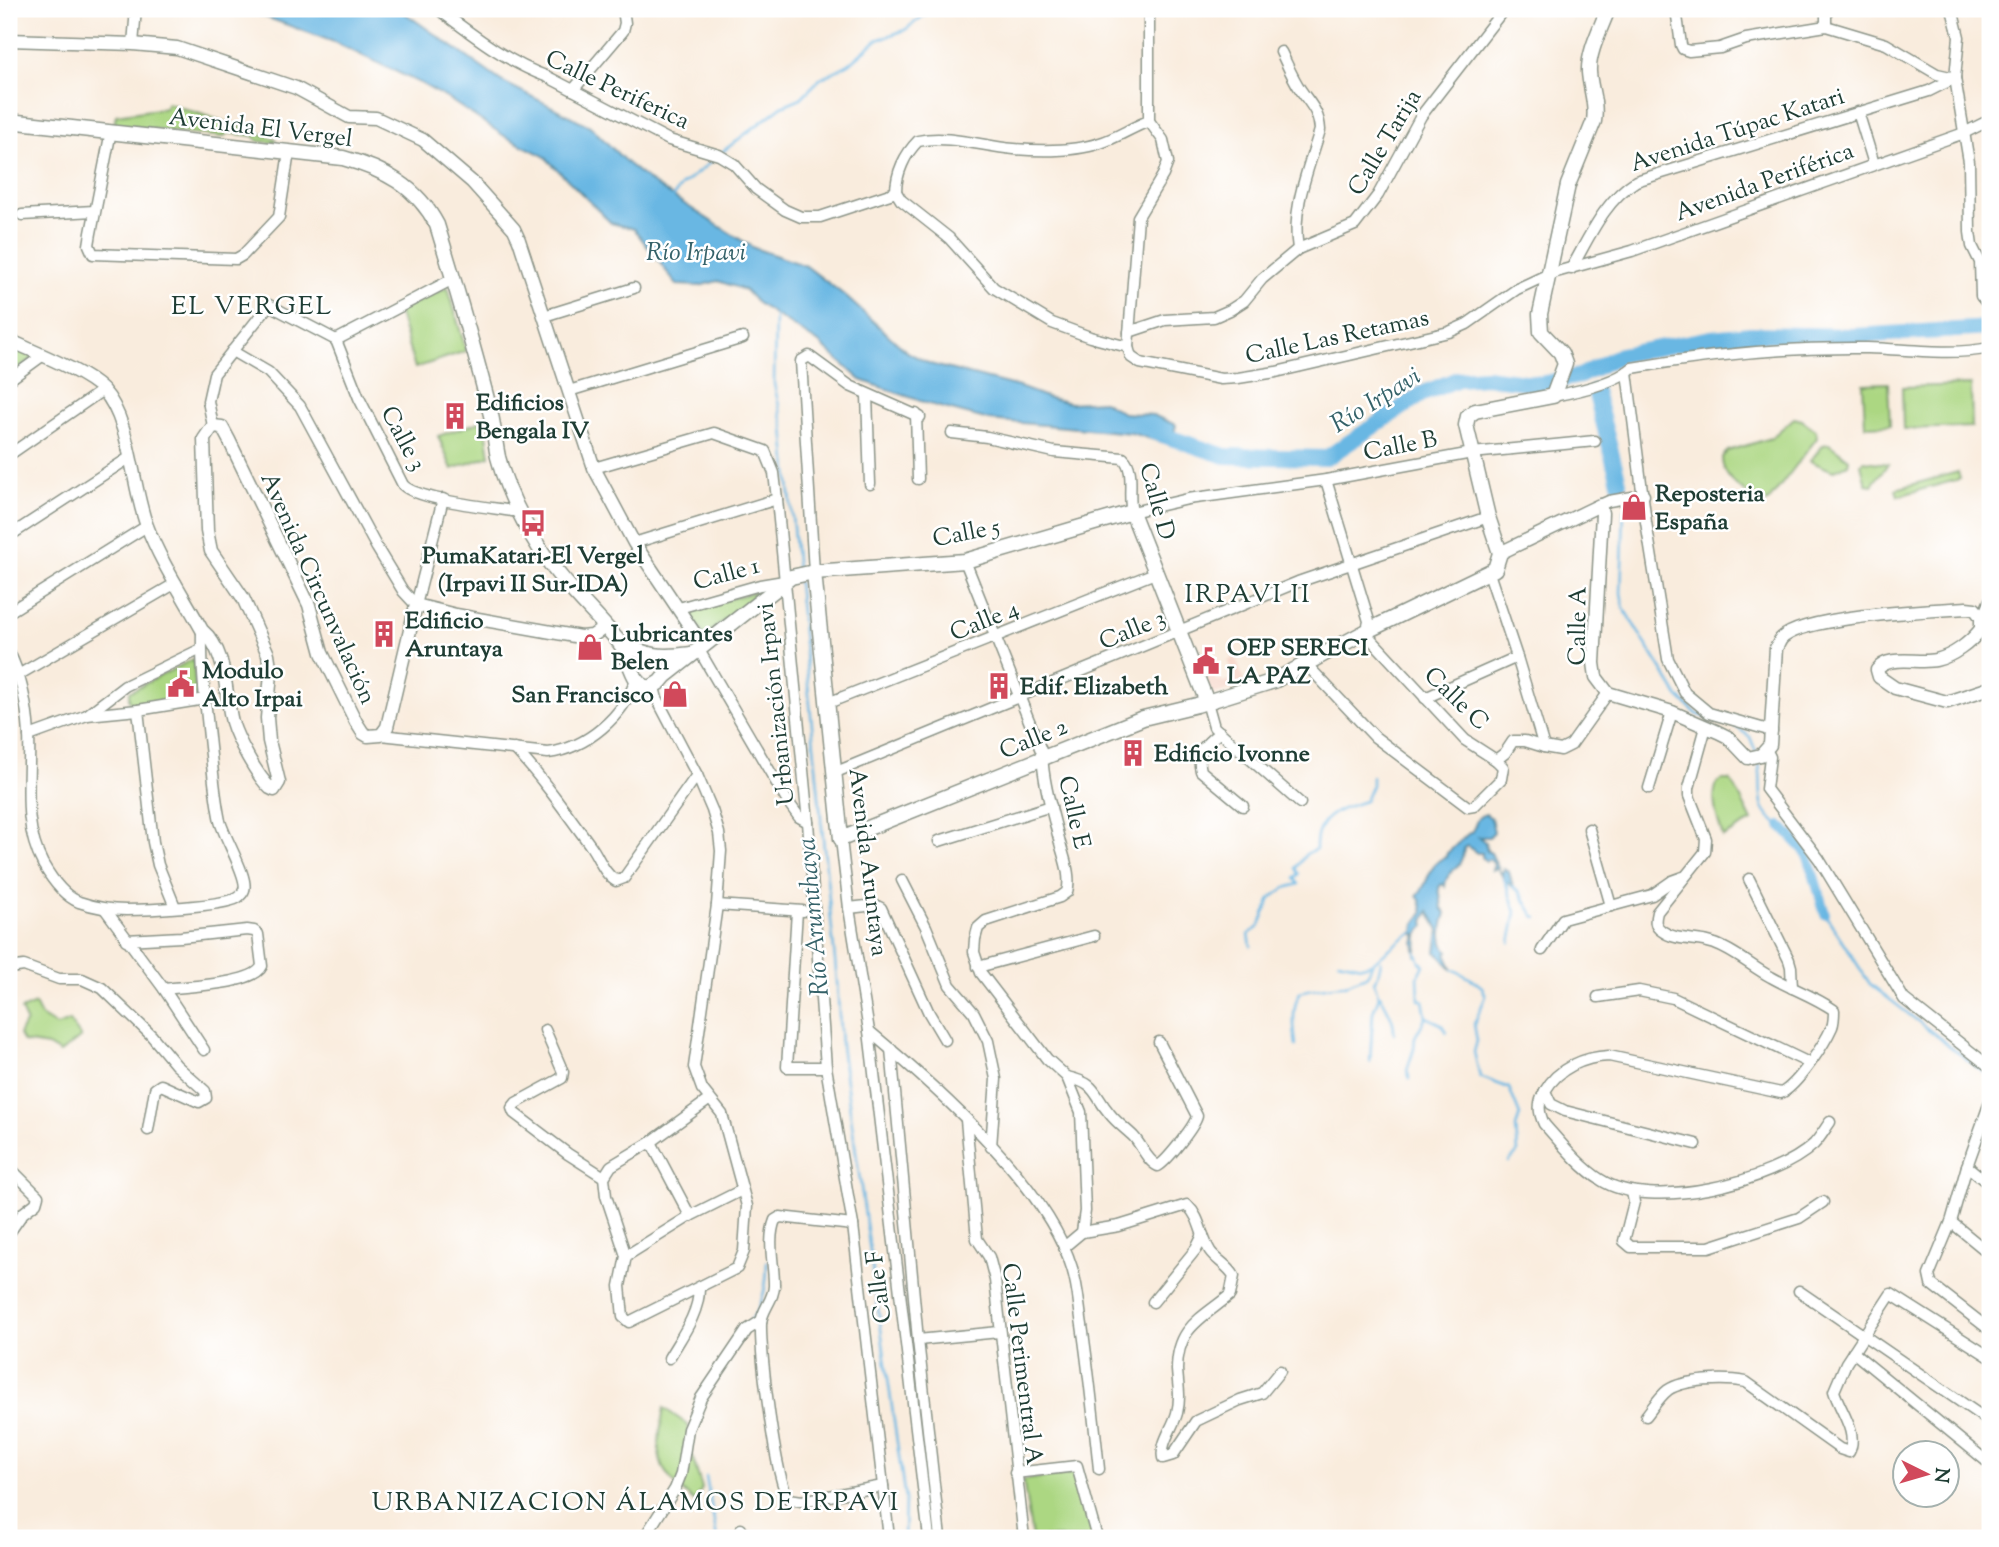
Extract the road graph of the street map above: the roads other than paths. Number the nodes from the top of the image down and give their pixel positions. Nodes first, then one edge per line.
1 (136, 9) edge
2 (438, 9) edge
3 (623, 9) edge
4 (1504, 9) edge
5 (1608, 9) edge
6 (1676, 9) edge
7 (1826, 9) edge
8 (1952, 9) edge
9 (1149, 11) dead end
10 (1826, 26) junction
11 (9, 40) edge
12 (133, 44) junction
13 (1281, 52) dead end
14 (1955, 78) junction
15 (573, 90) junction
16 (1858, 111) junction
17 (1990, 120) edge
18 (9, 121) edge
19 (1149, 121) junction
20 (111, 131) junction
21 (1964, 133) junction
22 (289, 152) junction
23 (1874, 164) junction
24 (896, 192) junction
25 (94, 211) junction
26 (22, 215) dead end
27 (1298, 248) junction
28 (1571, 269) junction
29 (1549, 274) junction
30 (453, 279) junction
31 (634, 288) dead end
32 (1990, 302) edge
33 (544, 316) junction
34 (1129, 331) junction
35 (743, 338) dead end
36 (9, 340) edge
37 (336, 340) junction
38 (1128, 347) junction
39 (1990, 348) edge
40 (232, 351) junction
41 (42, 356) junction
42 (1627, 372) junction
43 (9, 380) edge
44 (103, 390) junction
45 (569, 391) junction
46 (1555, 392) junction
47 (867, 395) junction
48 (213, 426) junction
49 (952, 433) dead end
50 (1595, 442) dead end
51 (1472, 453) junction
52 (9, 455) edge
53 (130, 458) junction
54 (594, 468) junction
55 (918, 479) dead end
56 (1326, 480) junction
57 (870, 484) dead end
58 (1644, 495) junction
59 (443, 499) junction
60 (777, 499) junction
61 (1600, 505) junction
62 (519, 510) junction
63 (1132, 512) junction
64 (1488, 517) junction
65 (147, 526) junction
66 (9, 536) edge
67 (634, 543) junction
68 (1500, 553) junction
69 (964, 561) junction
70 (1351, 563) junction
71 (1156, 573) junction
72 (1489, 573) junction
73 (798, 576) junction
74 (176, 583) junction
75 (1990, 600) edge
76 (416, 605) junction
77 (679, 608) junction
78 (1985, 611) dead end
79 (9, 612) edge
80 (604, 628) junction
81 (202, 630) junction
82 (1367, 631) junction
83 (1180, 632) junction
84 (995, 638) junction
85 (620, 643) junction
86 (201, 649) junction
87 (698, 650) junction
88 (9, 652) edge
89 (653, 656) junction
90 (1517, 657) junction
91 (1306, 664) junction
92 (20, 674) junction
93 (635, 675) junction
94 (659, 681) junction
95 (125, 686) junction
96 (1990, 688) edge
97 (1608, 693) junction
98 (1019, 697) junction
99 (1425, 698) junction
100 (205, 699) junction
101 (1206, 702) junction
102 (828, 703) junction
103 (133, 710) junction
104 (1672, 712) junction
105 (87, 715) junction
106 (1706, 727) junction
107 (1772, 731) junction
108 (1220, 732) junction
109 (381, 735) junction
110 (29, 736) junction
111 (1544, 747) junction
112 (515, 749) junction
113 (1760, 755) junction
114 (1042, 759) junction
115 (1496, 760) junction
116 (834, 771) junction
117 (697, 775) junction
118 (1649, 788) dead end
119 (1300, 803) dead end
120 (1051, 806) junction
121 (1242, 806) dead end
122 (808, 822) junction
123 (1589, 829) dead end
124 (841, 839) junction
125 (939, 841) dead end
126 (1686, 876) junction
127 (1749, 879) dead end
128 (902, 880) dead end
129 (717, 905) junction
130 (1611, 906) junction
131 (175, 907) junction
132 (849, 908) junction
133 (105, 909) junction
134 (797, 911) junction
135 (813, 911) junction
136 (1094, 936) dead end
137 (126, 940) junction
138 (1542, 950) dead end
139 (978, 967) junction
140 (9, 968) edge
141 (1792, 988) junction
142 (164, 989) junction
143 (1598, 997) dead end
144 (545, 1030) dead end
145 (869, 1031) junction
146 (945, 1040) dead end
147 (1159, 1042) dead end
148 (891, 1049) junction
149 (204, 1050) dead end
150 (1809, 1063) junction
151 (825, 1067) junction
152 (1990, 1067) edge
153 (1067, 1077) junction
154 (1545, 1091) junction
155 (710, 1099) junction
156 (1990, 1102) edge
157 (965, 1120) junction
158 (1830, 1122) dead end
159 (148, 1130) dead end
160 (651, 1142) junction
161 (1696, 1144) dead end
162 (992, 1147) junction
163 (9, 1167) edge
164 (1968, 1167) junction
165 (604, 1177) junction
166 (1990, 1185) edge
167 (742, 1190) junction
168 (1632, 1192) junction
169 (1824, 1202) dead end
170 (690, 1216) junction
171 (1951, 1222) junction
172 (853, 1226) junction
173 (9, 1233) edge
174 (1082, 1233) junction
175 (1203, 1235) junction
176 (1064, 1247) junction
177 (1990, 1254) edge
178 (626, 1256) junction
179 (699, 1289) junction
180 (1799, 1292) dead end
181 (1153, 1302) dead end
182 (761, 1321) junction
183 (1990, 1330) edge
184 (999, 1332) junction
185 (1864, 1337) junction
186 (918, 1340) junction
187 (1853, 1352) junction
188 (1990, 1357) edge
189 (668, 1358) dead end
190 (1280, 1371) dead end
191 (1646, 1416) dead end
192 (1990, 1422) edge
193 (1990, 1464) edge
194 (1099, 1469) dead end
195 (1016, 1473) junction
196 (883, 1486) junction
197 (644, 1538) edge
198 (889, 1538) edge
199 (929, 1538) edge
200 (940, 1538) edge
201 (1024, 1538) edge
202 (1097, 1538) edge

1 - 12 street
2 - 15 street, Calle Periferica
3 - 15 street
4 - 27 street, Calle Tarija
5 - 29 main road
6 - 10 street
7 - 10 street
8 - 14 street
9 - 19 street
10 - 14 street
11 - 12 street
12 - 33 street
13 - 27 street
14 - 16 street, Avenida Túpac Katari
14 - 21 street
15 - 24 street, Calle Periferica
16 - 23 street
16 - 28 street, Avenida Túpac Katari
17 - 21 street, Avenida Periférica
18 - 20 main road, Avenida El Vergel
19 - 24 street
19 - 34 street
20 - 22 main road, Avenida El Vergel
20 - 25 street
21 - 23 street, Avenida Periférica
21 - 32 street
22 - 25 street
22 - 30 main road, Avenida El Vergel
23 - 28 street, Avenida Periférica
24 - 38 street
25 - 26 street
27 - 34 street, Calle Tarija
28 - 29 street, Avenida Periférica
29 - 38 street, Calle Las Retamas
29 - 46 main road
30 - 37 street
30 - 62 main road, Avenida El Vergel
31 - 33 street
33 - 45 street
34 - 38 street
35 - 45 street
36 - 41 street
37 - 40 street
37 - 59 street, Calle 3
39 - 42 street
40 - 48 street
40 - 76 street
41 - 43 street
41 - 44 street
42 - 46 street
42 - 58 street
44 - 52 street
44 - 53 street
45 - 54 street
46 - 51 main road
47 - 55 street
47 - 57 street
47 - 73 street
48 - 81 street
48 - 109 street, Avenida Circunvalación
49 - 63 street, Calle D
50 - 51 street, Calle B
51 - 56 street, Calle B
51 - 64 main road
53 - 65 street
53 - 66 street
54 - 60 street
54 - 67 street
56 - 63 street, Calle B
56 - 70 street, Calle C
58 - 61 street
58 - 107 street
59 - 62 street, Calle 3
59 - 76 street
60 - 67 street
60 - 73 street
61 - 68 street
61 - 97 street, Calle A
62 - 80 main road, Avenida El Vergel
63 - 69 main road, Calle 5
63 - 71 main road, Calle D
64 - 68 main road
64 - 70 street, Calle 3
65 - 74 street
65 - 79 street
67 - 77 street
68 - 72 main road
69 - 73 main road, Calle 5
69 - 84 street, Calle E
70 - 82 street, Calle C
70 - 83 street, Calle 3
71 - 83 main road, Calle D
71 - 84 street, Calle 4
72 - 82 main road, Calle 2
72 - 90 street
73 - 77 street, Calle 1
73 - 87 main road
73 - 102 main road, Avenida Aruntaya
73 - 122 street, Urbanización Irpavi
74 - 81 street
74 - 92 street
75 - 78 street
76 - 80 street
76 - 109 street
77 - 87 street
80 - 85 main road, Avenida El Vergel
81 - 86 street
82 - 91 main road, Calle 2
82 - 99 street, Calle C
83 - 98 street, Calle 3
83 - 101 main road, Calle D
84 - 98 street, Calle E
84 - 102 street, Calle 4
85 - 89 main road
85 - 93 main road
86 - 95 street
86 - 100 street
87 - 89 main road
87 - 94 main road
87 - 122 street
88 - 92 street
89 - 93 main road
89 - 94 main road
90 - 99 street
90 - 111 street
91 - 101 main road, Calle 2
91 - 115 street, Calle C
92 - 110 street
93 - 94 main road
93 - 112 street, Avenida Circunvalación
94 - 117 street
95 - 103 street
95 - 105 street
96 - 107 street
97 - 104 street, Calle A
97 - 111 street
98 - 114 street, Calle E
98 - 116 street, Calle 3
99 - 115 street, Calle C
100 - 103 street
100 - 131 street
101 - 108 street, Calle D
101 - 114 main road, Calle 2
102 - 116 main road, Avenida Aruntaya
103 - 105 street
103 - 131 street
104 - 106 street, Calle A
104 - 118 street
105 - 110 street
106 - 113 street, Calle A
106 - 126 street
107 - 113 street
108 - 119 street, Calle D
108 - 121 street
109 - 112 street, Avenida Circunvalación
110 - 133 street
111 - 115 street
112 - 117 street
113 - 152 street
114 - 120 street, Calle E
114 - 124 main road, Calle 2
116 - 124 main road, Avenida Aruntaya
117 - 129 street
120 - 125 street
120 - 139 street, Calle E
122 - 135 street, Urbanización Irpavi
123 - 130 street
124 - 132 street, Avenida Aruntaya
126 - 130 street
126 - 141 street
127 - 141 street
128 - 162 street
129 - 134 street
129 - 155 street
130 - 138 street
131 - 133 street
132 - 145 street, Avenida Aruntaya
132 - 146 street
133 - 137 street
134 - 135 street
134 - 151 street
135 - 151 street, Urbanización Irpavi
136 - 139 street
137 - 142 street
137 - 142 street
139 - 153 street
140 - 159 street
141 - 150 street
142 - 149 street
143 - 150 street
144 - 165 street
145 - 148 street
145 - 199 street, Calle F
147 - 153 street
148 - 157 street
148 - 186 street
150 - 154 street
151 - 172 street, Urbanización Irpavi
153 - 174 street
154 - 161 street
154 - 168 street
155 - 160 street
155 - 167 street
156 - 164 street
157 - 162 street
157 - 184 street, Calle Perimentral A
158 - 168 street
160 - 165 street
160 - 170 street
162 - 176 street
163 - 173 street
164 - 166 street
164 - 171 street
165 - 178 street
167 - 170 street
167 - 179 street
168 - 169 street
170 - 178 street
171 - 177 street
171 - 183 street
172 - 182 street
172 - 196 street, Urbanización Irpavi
174 - 175 street
174 - 176 street
175 - 181 street
175 - 190 street
176 - 194 street
178 - 179 street
179 - 189 street
180 - 185 street
182 - 196 street
182 - 197 street
184 - 186 street
184 - 195 street, Calle Perimentral A
185 - 187 street
185 - 188 street
185 - 192 street
186 - 200 street
187 - 191 street
187 - 193 street
195 - 201 street, Calle Perimentral A
195 - 202 street
196 - 198 street, Urbanización Irpavi

